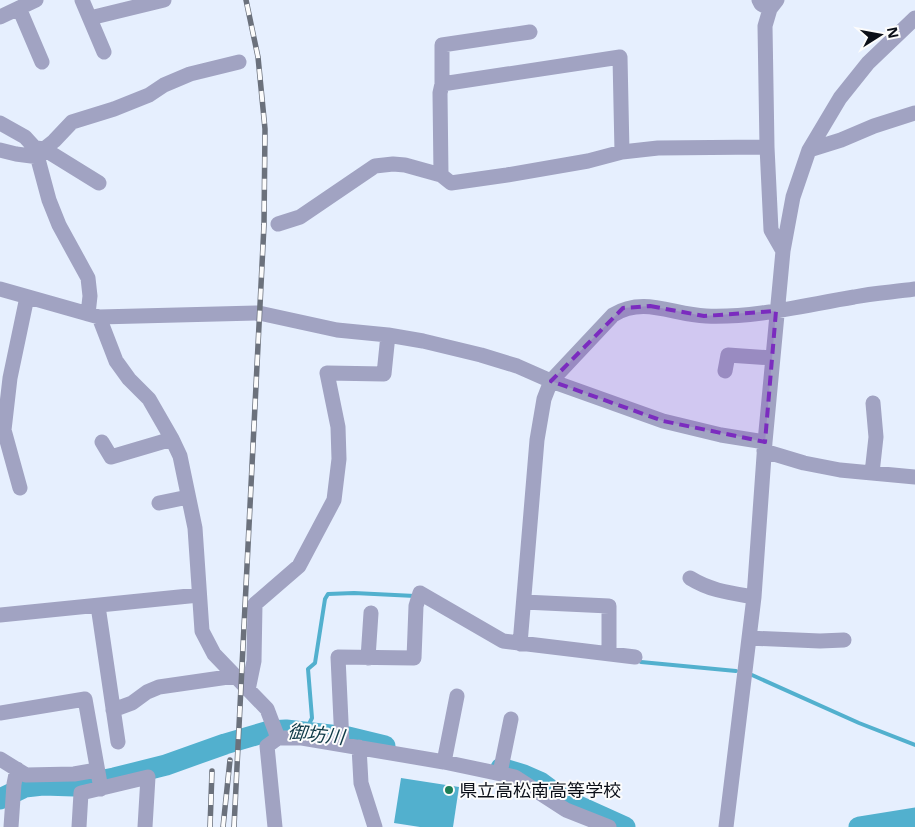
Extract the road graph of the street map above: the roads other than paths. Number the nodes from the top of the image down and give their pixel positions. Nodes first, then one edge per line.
1 (36, 0) edge
2 (82, 0) edge
3 (164, 0) edge
4 (769, 3) edge
5 (19, 8) junction
6 (0, 17) edge
7 (90, 18) junction
8 (915, 18) edge
9 (530, 32) dead end
10 (104, 52) dead end
11 (42, 62) dead end
12 (239, 62) dead end
13 (442, 84) junction
14 (915, 113) edge
15 (0, 123) edge
16 (767, 147) junction
17 (0, 150) edge
18 (809, 150) junction
19 (39, 152) junction
20 (622, 152) junction
21 (441, 175) junction
22 (99, 183) dead end
23 (278, 224) dead end
24 (782, 251) junction
25 (0, 289) edge
26 (915, 289) edge
27 (27, 296) junction
28 (776, 311) junction
29 (93, 315) junction
30 (388, 335) junction
31 (772, 358) junction
32 (725, 371) dead end
33 (5, 378) edge
34 (551, 381) junction
35 (873, 403) dead end
36 (172, 439) junction
37 (102, 442) dead end
38 (764, 446) junction
39 (6, 460) edge
40 (872, 473) junction
41 (915, 477) edge
42 (20, 488) dead end
43 (188, 497) junction
44 (159, 503) dead end
45 (690, 578) dead end
46 (199, 595) junction
47 (754, 597) junction
48 (524, 602) junction
49 (98, 606) junction
50 (371, 613) dead end
51 (0, 615) edge
52 (749, 638) junction
53 (844, 640) dead end
54 (520, 644) junction
55 (608, 654) junction
56 (635, 657) dead end
57 (368, 658) junction
58 (235, 676) junction
59 (248, 690) junction
60 (457, 696) dead end
61 (112, 706) junction
62 (88, 707) junction
63 (0, 713) edge
64 (511, 719) dead end
65 (277, 734) junction
66 (342, 738) junction
67 (118, 742) dead end
68 (359, 747) junction
69 (445, 758) junction
70 (0, 759) edge
71 (501, 768) junction
72 (17, 769) junction
73 (98, 778) junction
74 (8, 804) edge
75 (11, 827) edge
76 (79, 827) edge
77 (144, 827) edge
78 (275, 827) edge
79 (375, 827) edge
80 (609, 827) edge
81 (726, 827) edge

1 - 5 street
2 - 7 street
3 - 7 street
4 - 16 street
5 - 6 street
5 - 11 street
7 - 10 street
8 - 18 street
9 - 13 street
12 - 19 street
13 - 20 street
13 - 21 street
14 - 18 street
15 - 19 street
16 - 20 street
16 - 24 street
17 - 19 street
18 - 24 street
19 - 22 street
19 - 29 street
20 - 21 street
21 - 23 street
24 - 28 street
25 - 27 street
26 - 28 street
27 - 29 street
27 - 33 street
28 - 31 street
28 - 34 street
29 - 30 street
29 - 36 street
30 - 34 street
30 - 59 street
31 - 32 street
31 - 38 street
33 - 39 street
34 - 38 street
34 - 48 street
35 - 40 street
36 - 37 street
36 - 43 street
38 - 40 street
38 - 47 street
39 - 42 street
40 - 41 street
43 - 44 street
43 - 46 street
45 - 47 street
46 - 49 street
46 - 58 street
47 - 52 street
48 - 54 street
48 - 55 street
49 - 51 street
49 - 61 street
50 - 57 street
52 - 53 street
52 - 81 street
54 - 55 street
54 - 57 street
55 - 56 street
57 - 66 street
58 - 59 street
58 - 61 street
59 - 65 street
60 - 69 street
61 - 62 street
61 - 67 street
62 - 63 street
62 - 73 street
64 - 71 street
65 - 66 street
65 - 78 street
66 - 68 street
68 - 69 street
68 - 79 street
69 - 71 street
70 - 72 street
71 - 80 street
72 - 73 street
72 - 74 street
73 - 76 street
73 - 77 street
74 - 75 street

